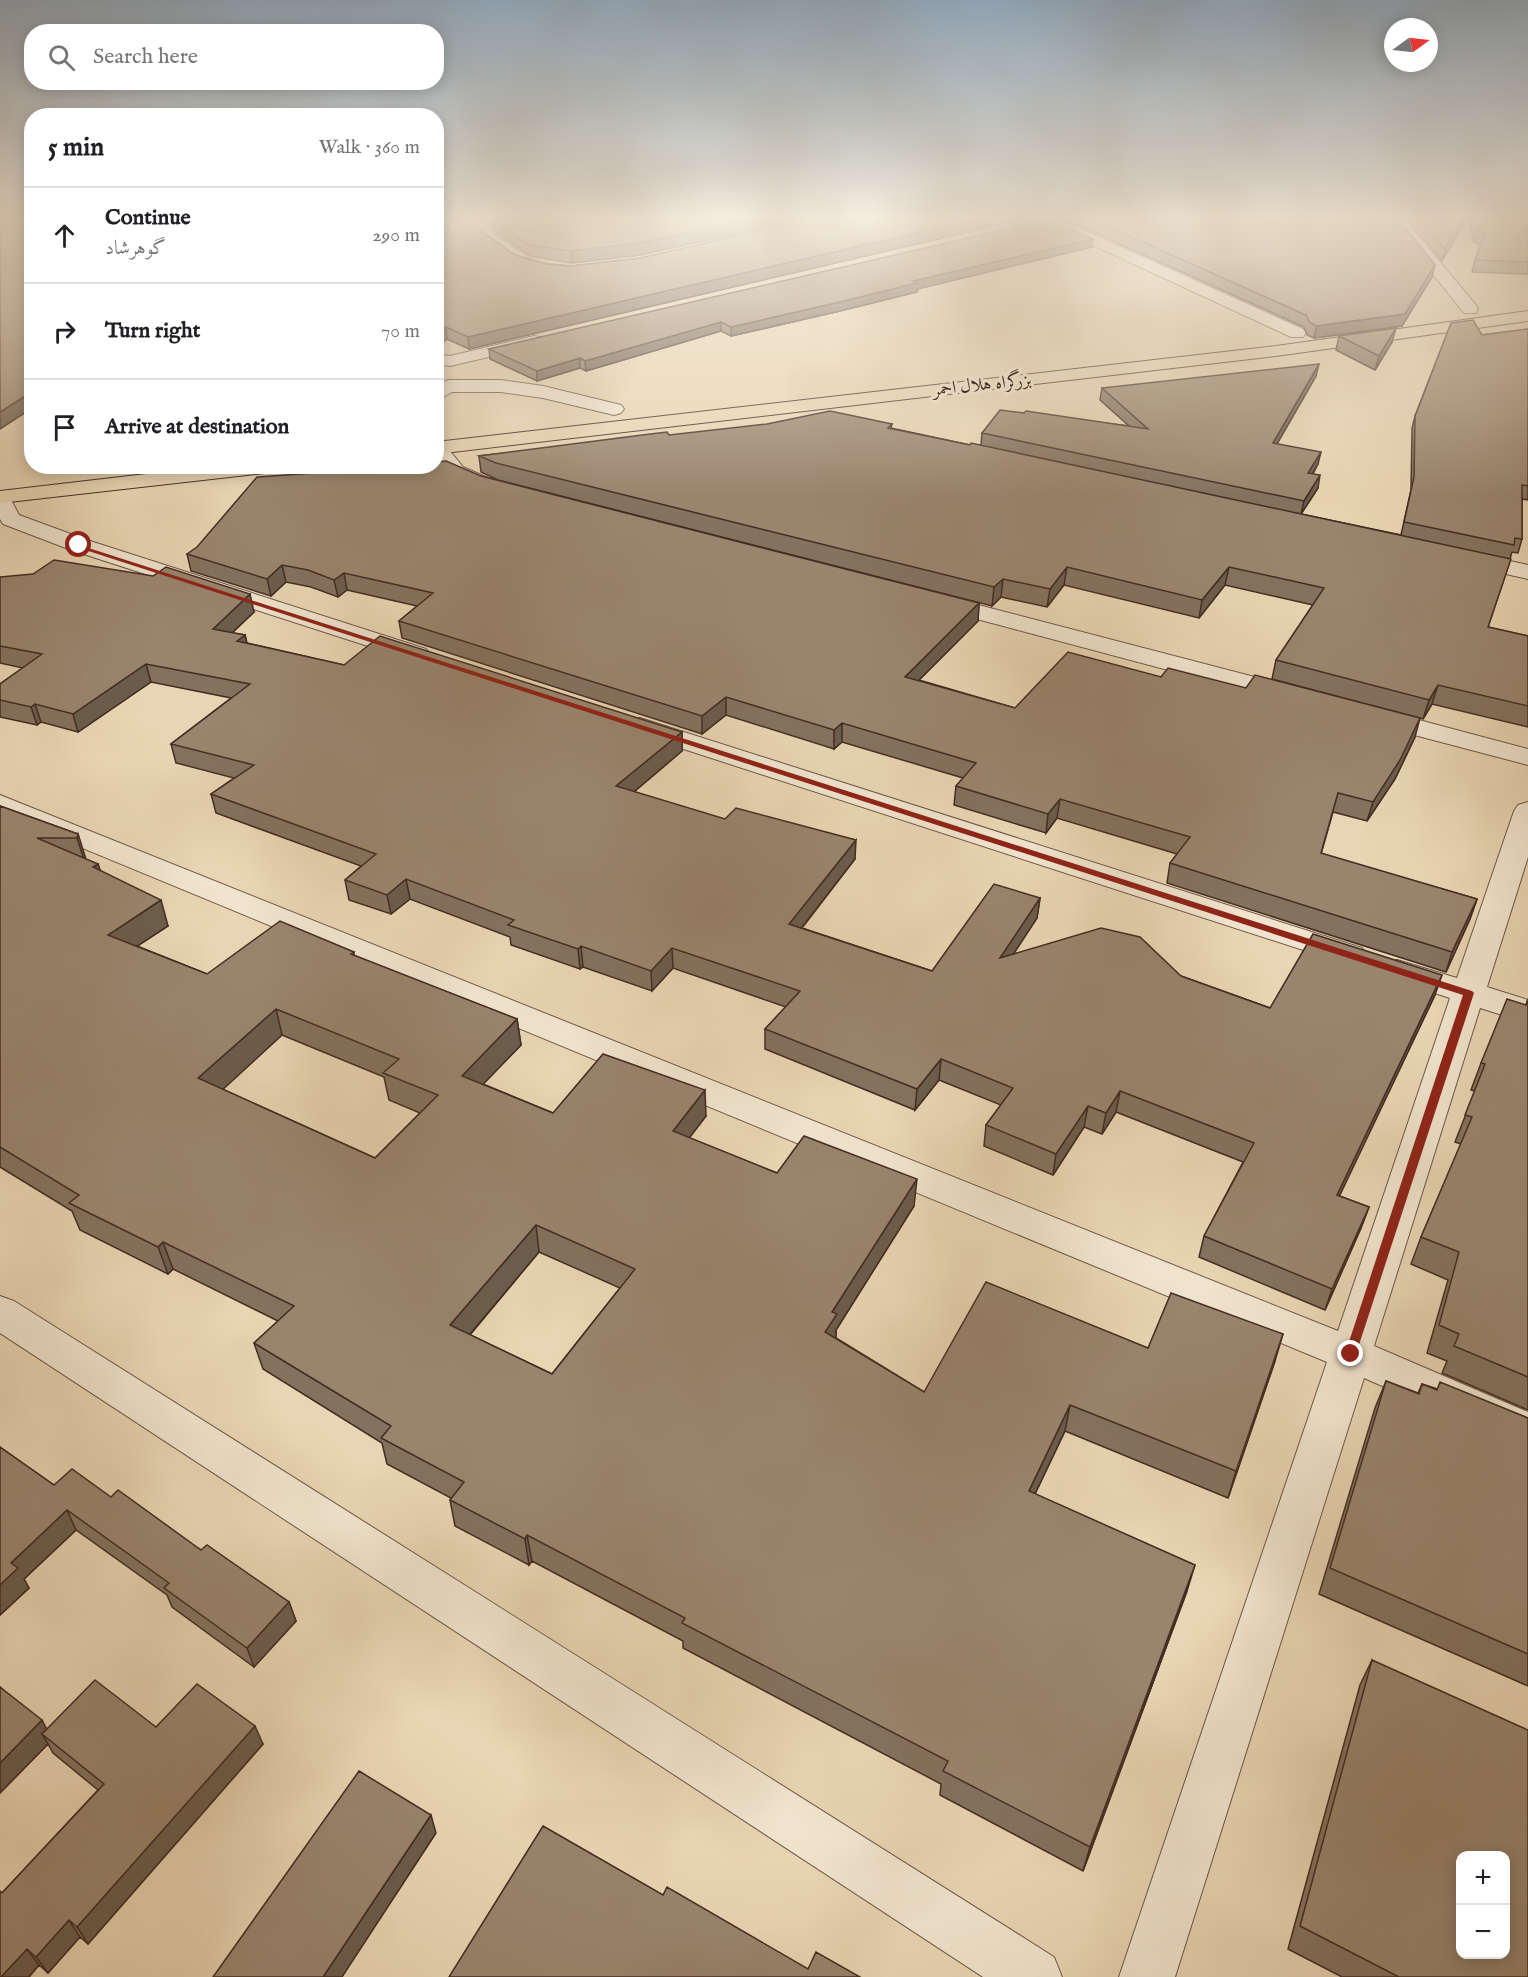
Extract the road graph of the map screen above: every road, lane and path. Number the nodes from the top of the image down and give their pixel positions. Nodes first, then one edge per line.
1 (1249, 311) edge
2 (1454, 311) edge
3 (1528, 316) edge
4 (1297, 333) junction
5 (554, 337) edge
6 (444, 360) edge
7 (444, 391) edge
8 (809, 403) junction
9 (614, 410) junction
10 (543, 417) dead end
11 (850, 419) edge
12 (444, 447) edge
13 (444, 456) edge
14 (34, 474) edge
15 (206, 474) edge
16 (0, 478) edge
17 (513, 492) edge
18 (0, 498) edge
19 (1446, 554) edge
20 (1528, 572) edge
21 (919, 596) edge
22 (443, 663) edge
23 (1310, 699) edge
24 (1356, 712) edge
25 (614, 718) edge
26 (1528, 758) edge
27 (0, 804) edge
28 (1528, 811) edge
29 (1469, 993) junction
30 (1528, 1012) edge
31 (0, 1312) edge
32 (1351, 1354) junction
33 (1528, 1432) edge
34 (1034, 1977) edge
35 (1147, 1977) edge

1 - 4 street
2 - 4 highway, بزرگراه هلال احمر
3 - 8 highway, بزرگراه هلال احمر
4 - 9 highway, بزرگراه هلال احمر
5 - 6 street
7 - 9 street
8 - 11 street
8 - 12 highway, بزرگراه هلال احمر
9 - 10 highway, بزرگراه هلال احمر
13 - 17 street
14 - 16 highway
15 - 18 highway
18 - 22 street
19 - 20 street
21 - 23 street
24 - 26 street
25 - 29 street
27 - 32 street
28 - 29 street
29 - 30 street
29 - 32 street
31 - 34 street
32 - 33 street
32 - 35 street

